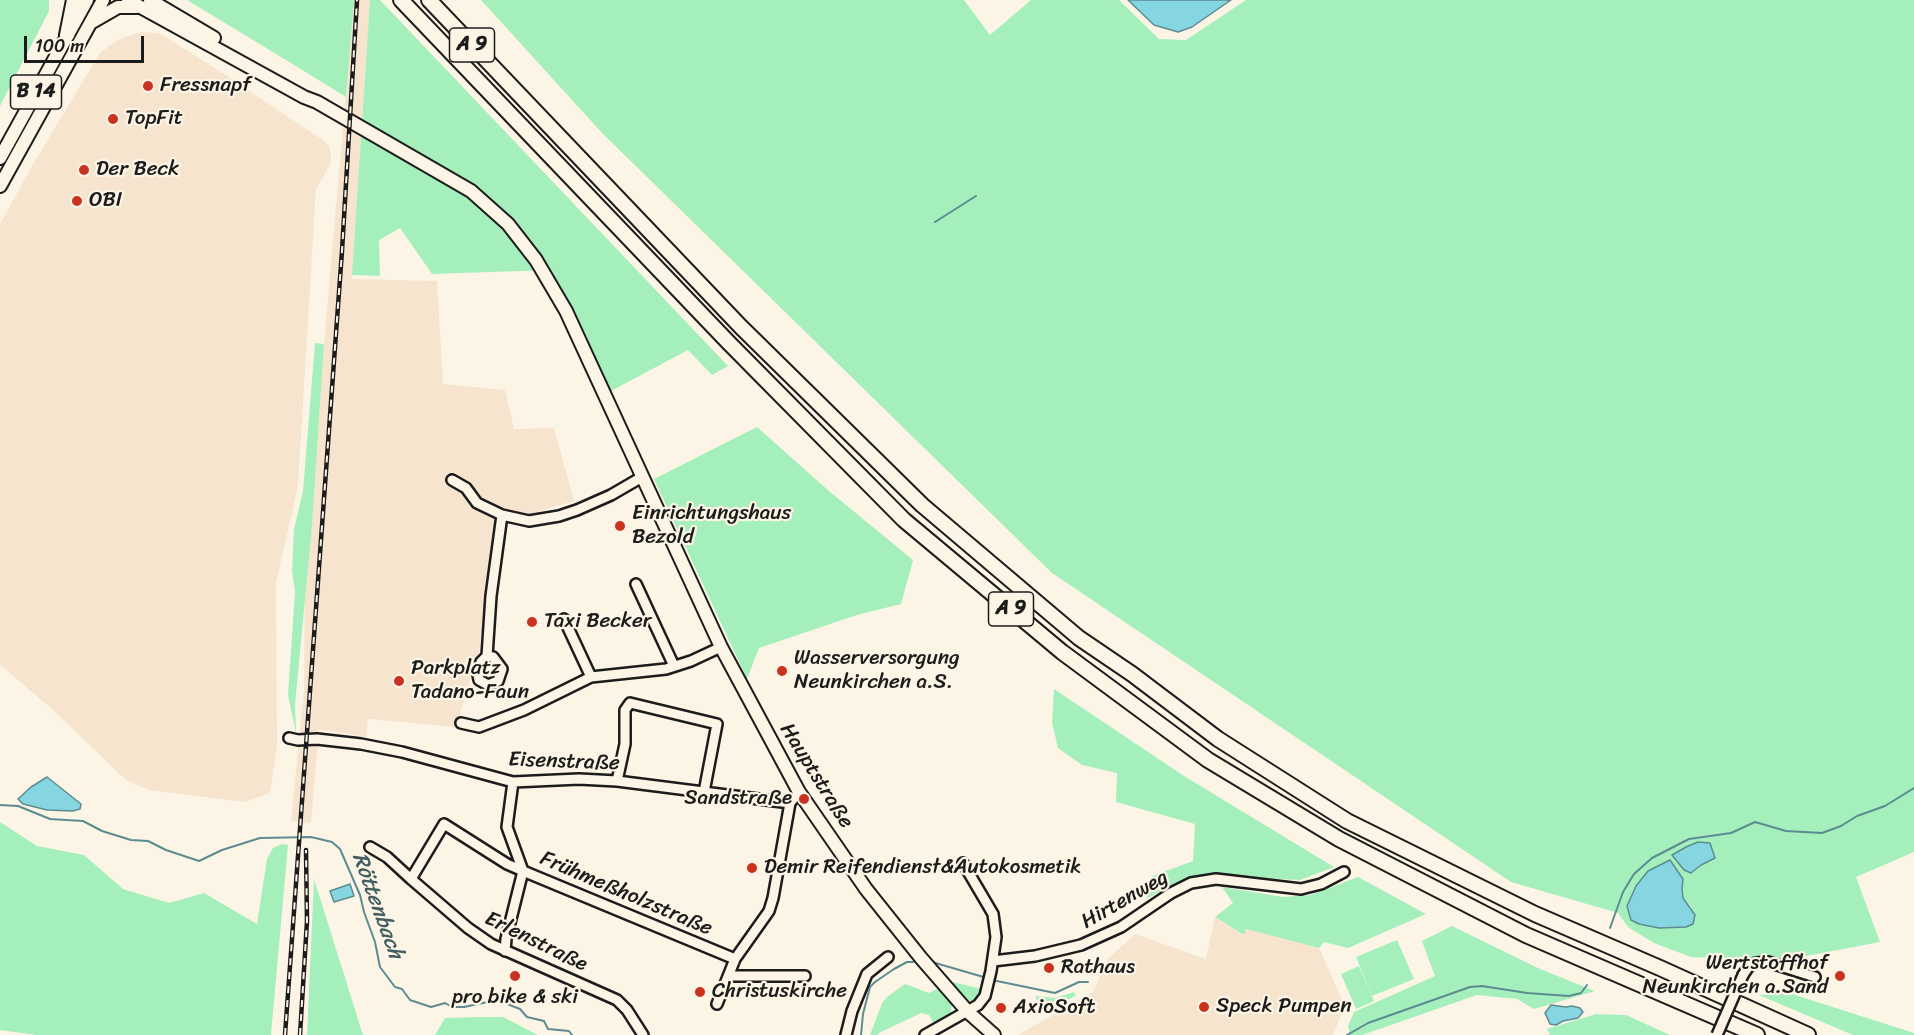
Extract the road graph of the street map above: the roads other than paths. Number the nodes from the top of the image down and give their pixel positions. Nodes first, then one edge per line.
1 (74, 0) edge
2 (87, 0) edge
3 (103, 0) edge
4 (150, 0) edge
5 (401, 0) edge
6 (429, 0) edge
7 (133, 3) edge
8 (89, 25) junction
9 (68, 34) junction
10 (317, 102) junction
11 (0, 158) edge
12 (0, 186) edge
13 (642, 477) junction
14 (452, 480) dead end
15 (502, 515) junction
16 (636, 584) dead end
17 (564, 619) dead end
18 (721, 646) junction
19 (487, 656) dead end
20 (674, 666) junction
21 (591, 677) junction
22 (461, 723) dead end
23 (289, 738) dead end
24 (617, 781) junction
25 (513, 782) junction
26 (704, 792) junction
27 (799, 792) junction
28 (790, 803) junction
29 (370, 847) dead end
30 (963, 863) dead end
31 (523, 871) junction
32 (1344, 872) dead end
33 (411, 879) junction
34 (506, 951) junction
35 (888, 957) dead end
36 (735, 959) junction
37 (992, 966) junction
38 (729, 976) junction
39 (805, 976) dead end
40 (1815, 977) dead end
41 (717, 1004) dead end
42 (968, 1012) junction
43 (643, 1035) edge
44 (846, 1035) edge
45 (925, 1035) edge
46 (994, 1035) edge
47 (1717, 1035) edge
48 (1757, 1035) edge
49 (1808, 1035) edge

1 - 9 highway
2 - 9 main road, B 14
3 - 8 main road, B 14
4 - 10 main road
5 - 48 highway, A 9
6 - 49 highway, A 9
7 - 8 main road
7 - 10 main road
8 - 12 main road, B 14
9 - 11 main road, B 14
10 - 13 main road, Hauptstraße
13 - 15 street
13 - 18 main road, Hauptstraße
14 - 15 street
15 - 19 street
16 - 20 street
17 - 21 street
18 - 20 street
18 - 27 main road, Hauptstraße
20 - 21 street
21 - 22 street
23 - 25 street, Eisenstraße
24 - 25 street, Eisenstraße
24 - 26 street, Eisenstraße
24 - 26 street
25 - 31 street, Frühmeßholzstraße
26 - 28 street, Eisenstraße
27 - 28 street
27 - 42 main road, Hauptstraße
28 - 36 street
29 - 33 street, Erlenstraße
30 - 37 street
31 - 33 street
31 - 34 street
31 - 36 street, Frühmeßholzstraße
32 - 37 street, Hirtenweg
33 - 34 street, Erlenstraße
34 - 43 street, Erlenstraße
35 - 44 street
36 - 38 street
37 - 42 street
38 - 39 street
38 - 41 street
40 - 47 street, bridge
42 - 45 street
42 - 46 main road, Hauptstraße

